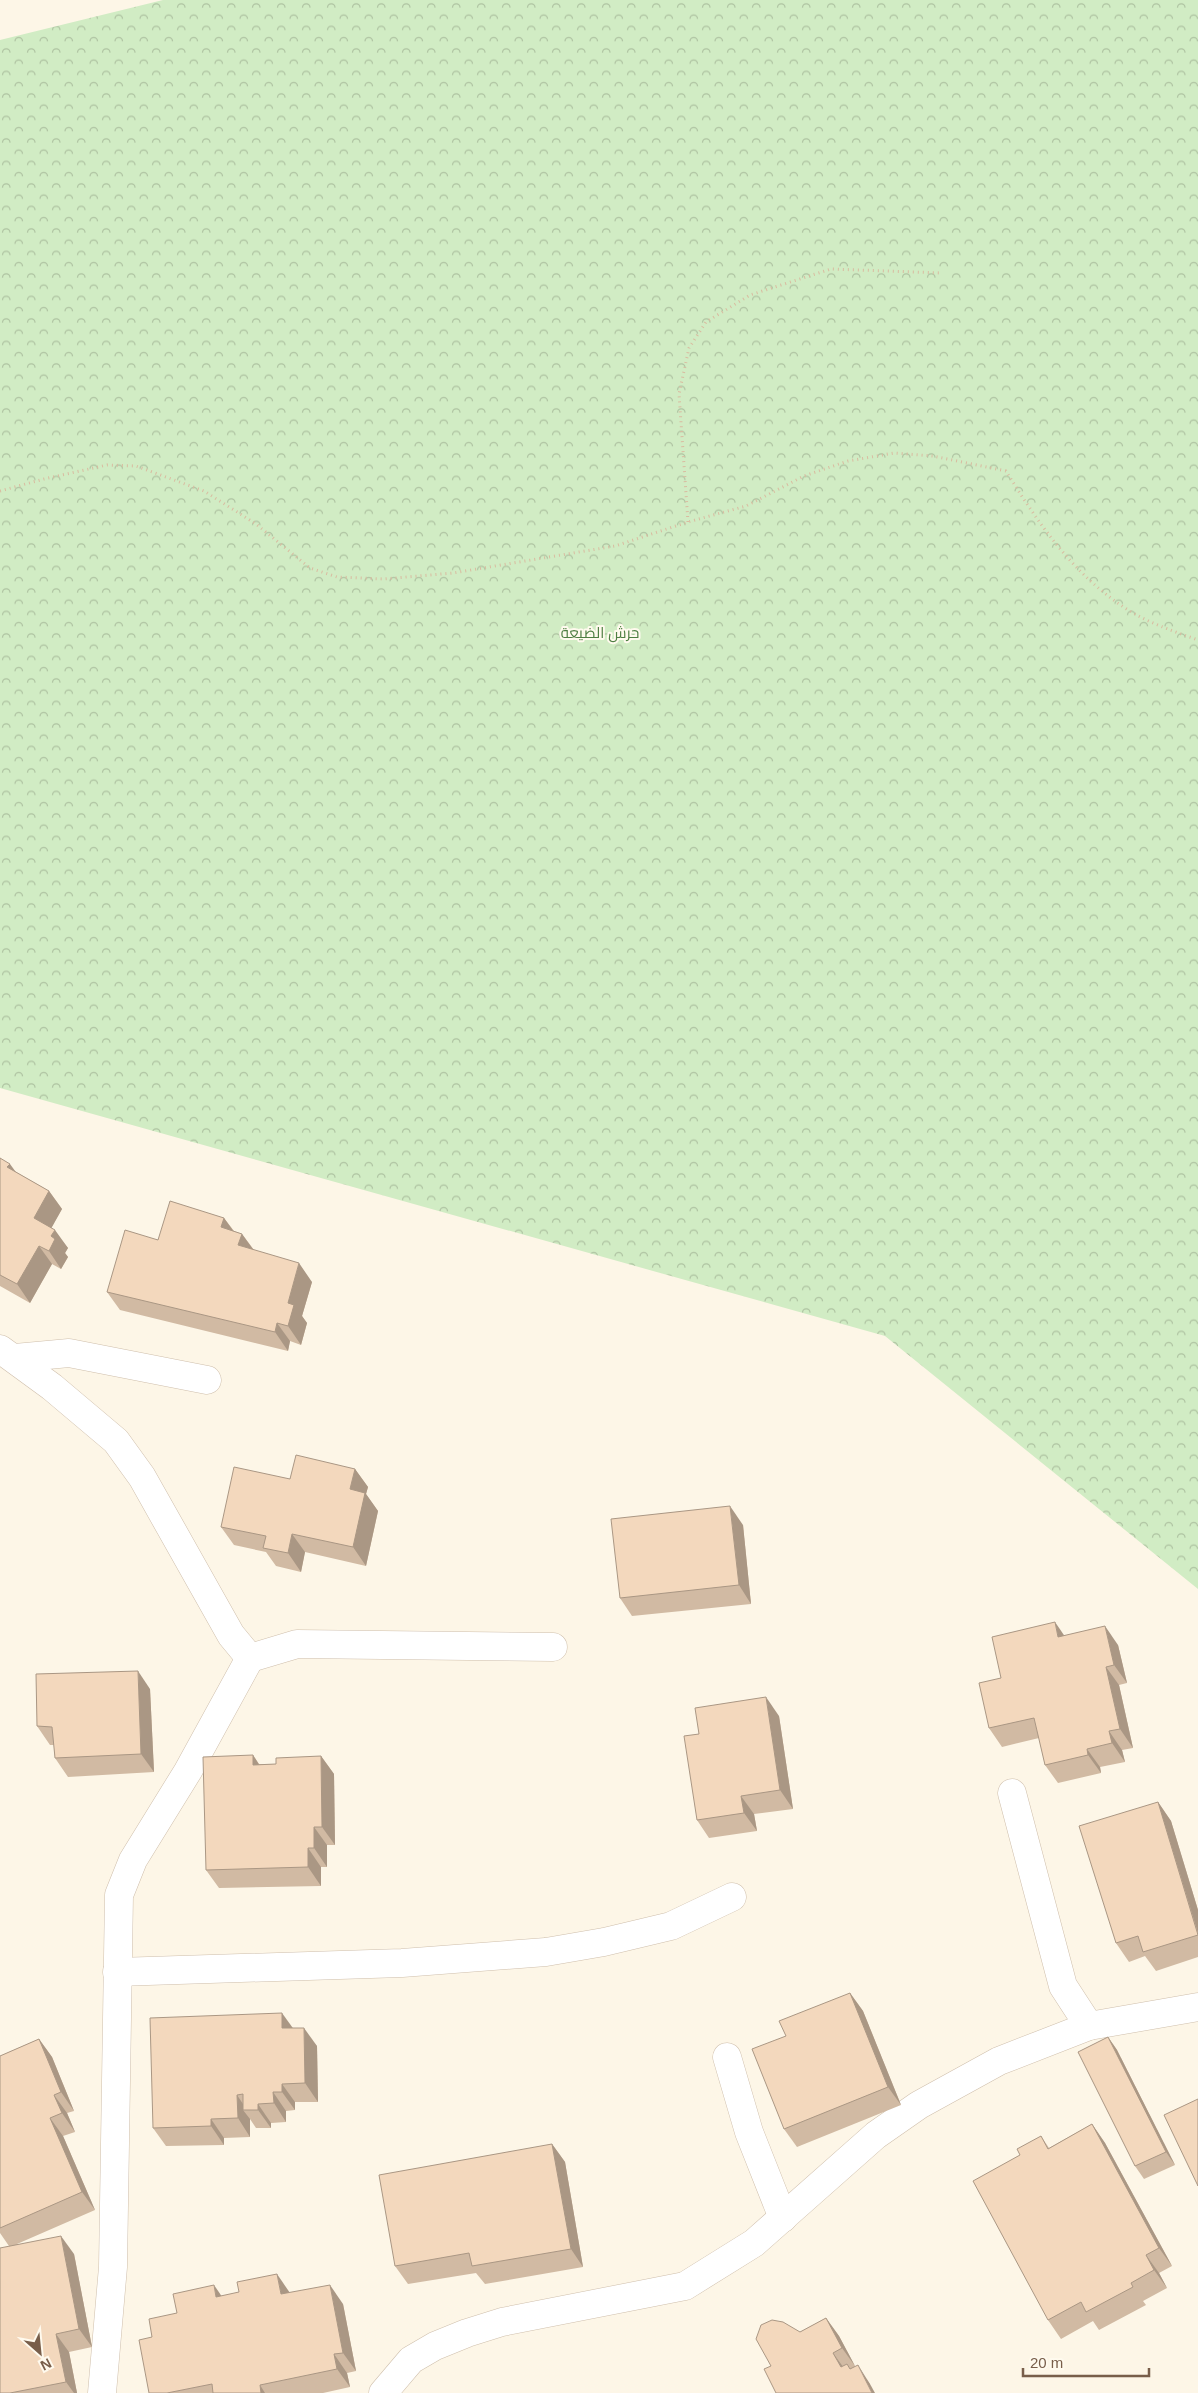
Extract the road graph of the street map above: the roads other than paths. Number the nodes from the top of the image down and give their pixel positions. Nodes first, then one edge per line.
1 (7, 1353) edge
2 (207, 1380) dead end
3 (553, 1647) dead end
4 (250, 1658) junction
5 (1012, 1793) dead end
6 (732, 1897) dead end
7 (118, 1972) junction
8 (1198, 2007) edge
9 (1089, 2026) junction
10 (727, 2057) dead end
11 (783, 2218) junction
12 (102, 2393) edge
13 (383, 2393) edge

1 - 2 street
1 - 4 street
3 - 4 street
4 - 7 street
5 - 9 street
6 - 7 street
7 - 12 street
8 - 9 street
9 - 11 street
10 - 11 street
11 - 13 street

